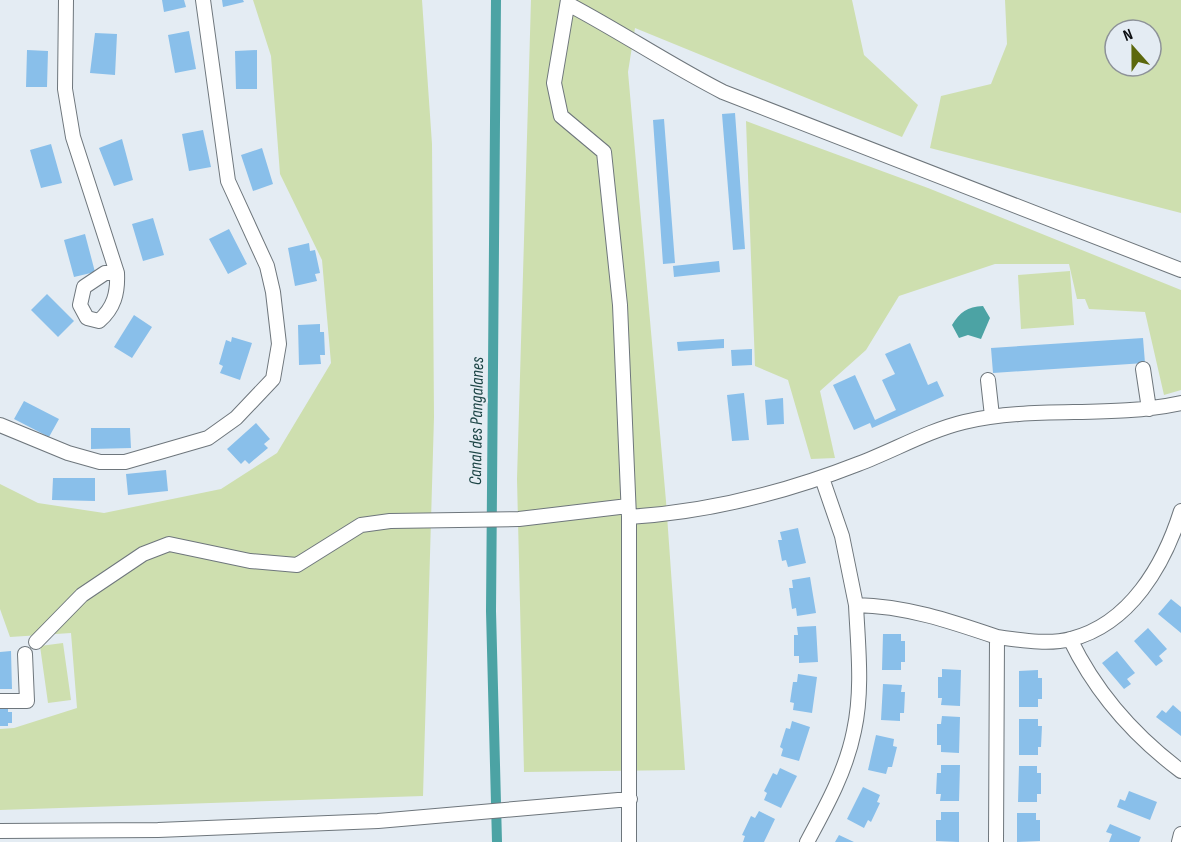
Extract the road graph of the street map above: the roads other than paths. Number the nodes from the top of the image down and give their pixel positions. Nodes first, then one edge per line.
1 (66, 0) edge
2 (203, 0) edge
3 (568, 2) edge
4 (1181, 270) edge
5 (117, 273) dead end
6 (1143, 369) dead end
7 (988, 380) dead end
8 (1181, 403) edge
9 (1149, 409) junction
10 (992, 416) junction
11 (0, 425) edge
12 (822, 478) junction
13 (1181, 511) edge
14 (628, 512) junction
15 (856, 605) junction
16 (997, 637) junction
17 (1070, 639) junction
18 (36, 642) dead end
19 (25, 654) dead end
20 (0, 701) edge
21 (1181, 771) edge
22 (630, 799) junction
23 (0, 831) edge
24 (1181, 834) edge
25 (629, 842) edge
26 (807, 842) edge
27 (996, 842) edge
28 (1179, 842) edge

1 - 5 street
2 - 11 street
3 - 4 street
3 - 14 street
6 - 9 street
7 - 10 street
8 - 9 street
9 - 10 street
10 - 12 street
12 - 14 street
12 - 15 street
13 - 17 street
14 - 18 street
14 - 22 street
15 - 16 street
15 - 26 street
16 - 17 street
16 - 27 street
17 - 21 street
19 - 20 street
22 - 23 street
22 - 25 street
24 - 28 street

